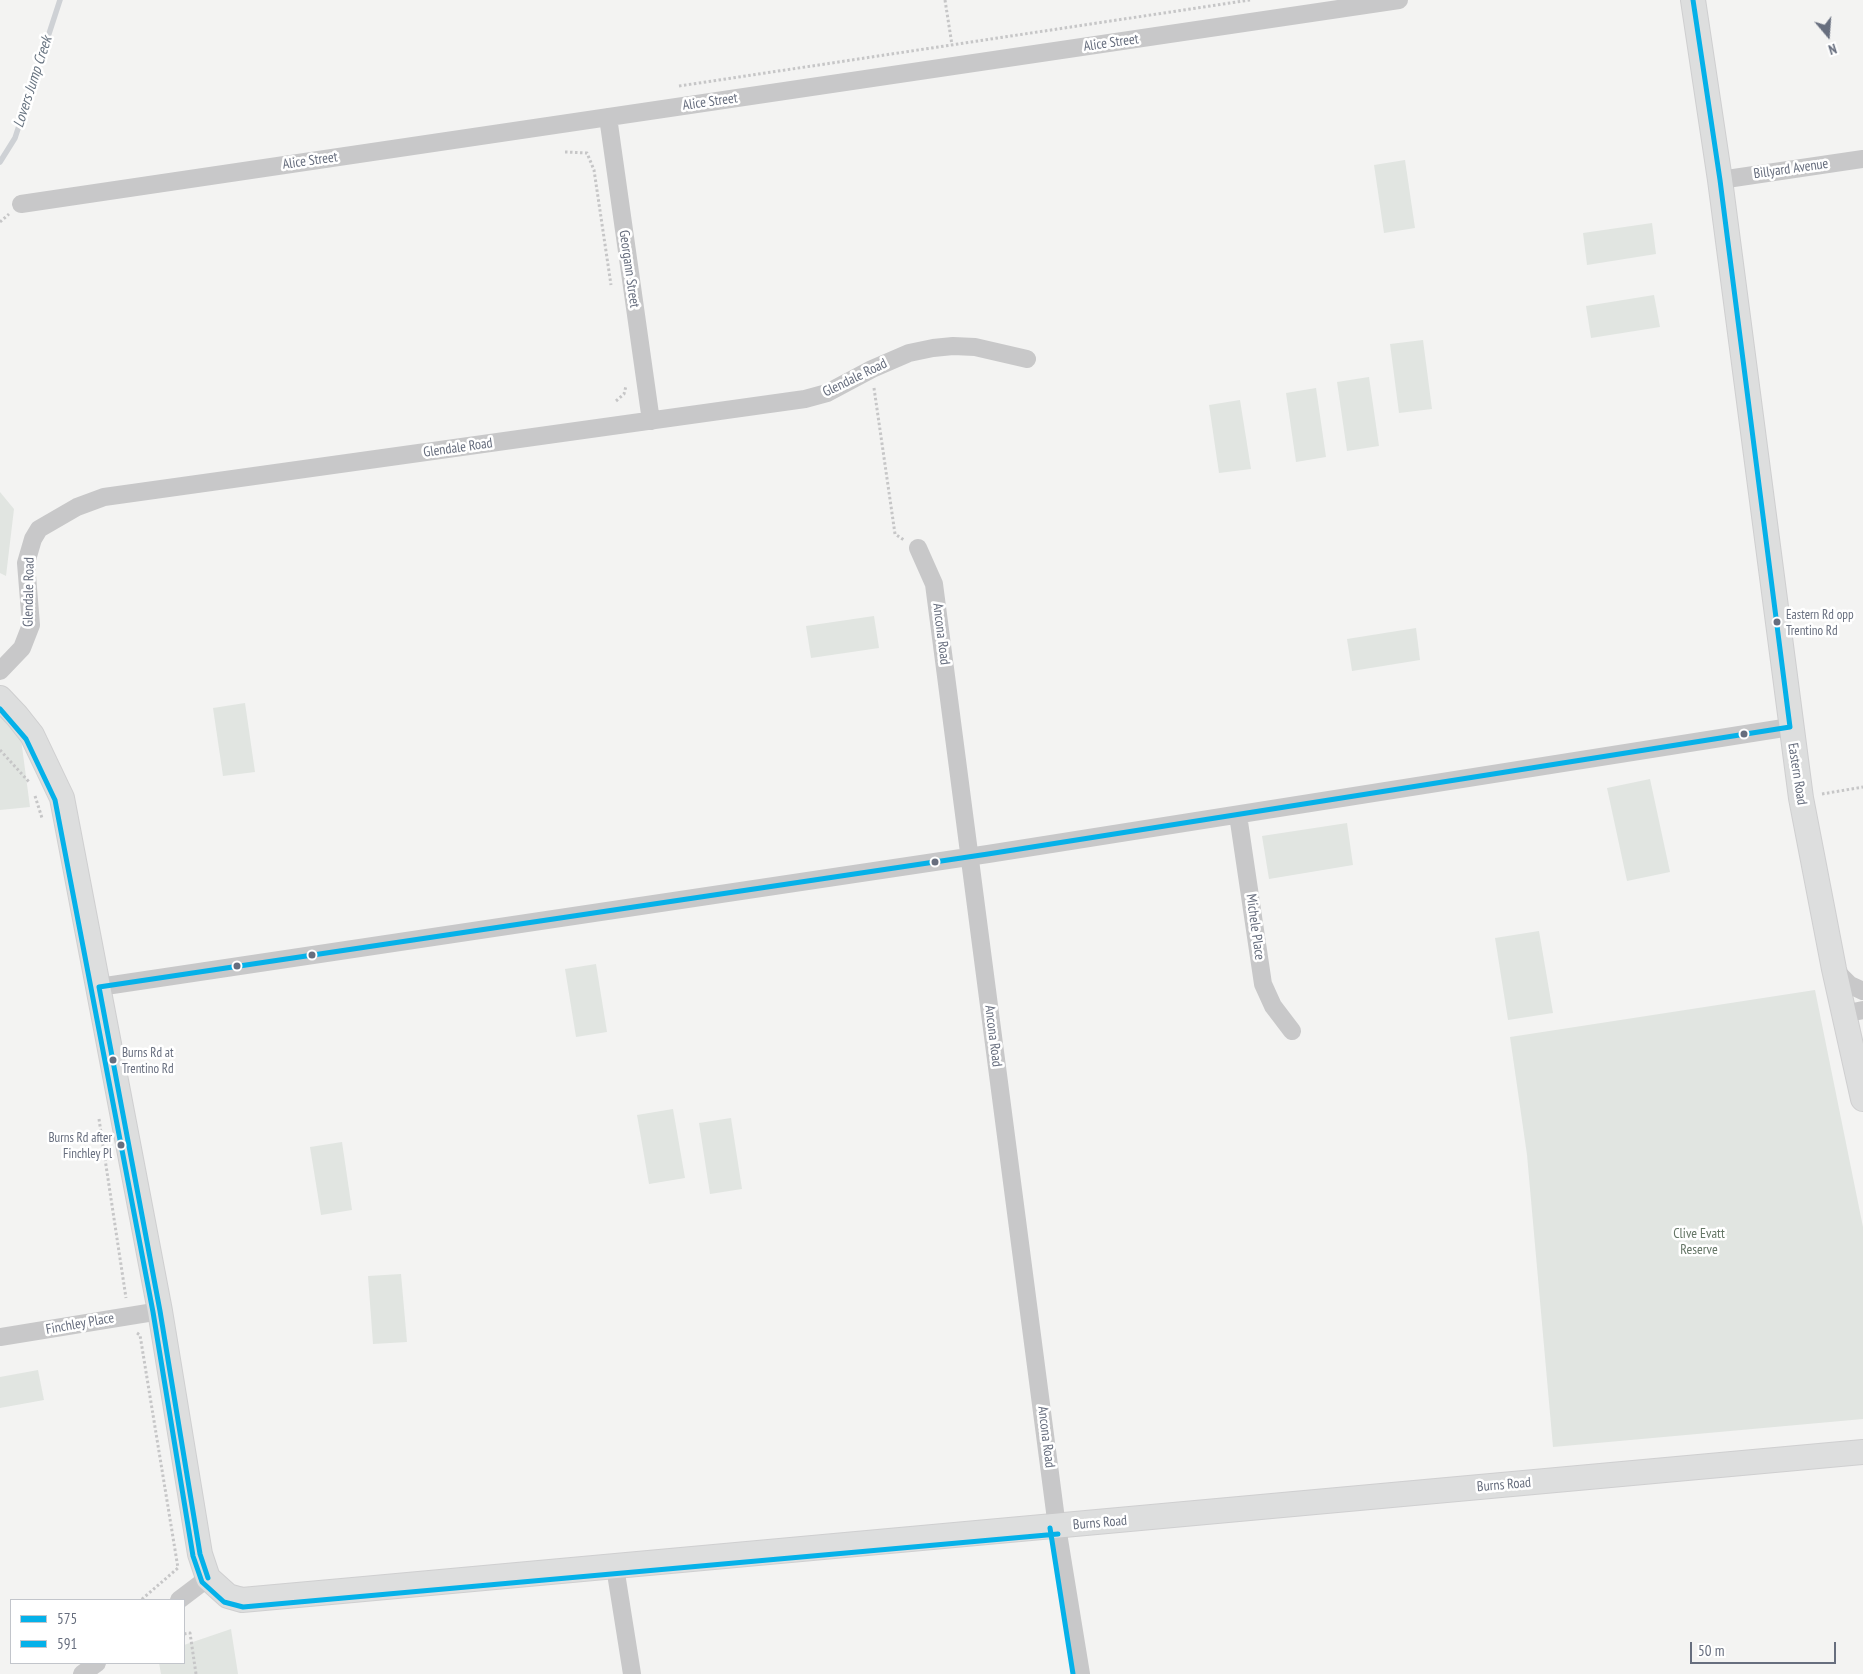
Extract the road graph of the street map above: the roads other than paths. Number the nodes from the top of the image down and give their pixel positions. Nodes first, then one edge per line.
1 (1399, 0) edge
2 (1693, 0) edge
3 (608, 117) junction
4 (1863, 159) edge
5 (1720, 180) junction
6 (21, 204) dead end
7 (1027, 359) dead end
8 (651, 421) junction
9 (918, 548) road end
10 (0, 671) edge
11 (0, 698) edge
12 (1790, 727) junction
13 (1238, 815) junction
14 (970, 857) junction
15 (1834, 969) junction
16 (99, 987) junction
17 (1863, 991) edge
18 (1853, 1012) edge
19 (1292, 1031) dead end
20 (1863, 1099) edge
21 (160, 1311) junction
22 (0, 1337) edge
23 (1863, 1452) edge
24 (1058, 1527) junction
25 (616, 1567) junction
26 (208, 1578) junction
27 (180, 1599) edge
28 (95, 1664) edge
29 (82, 1674) edge
30 (632, 1674) edge
31 (1081, 1674) edge

1 - 3 street, Alice Street
2 - 5 main road, Eastern Road
3 - 6 street, Alice Street
3 - 8 street, Georgann Street
4 - 5 street, Billyard Avenue
5 - 12 main road, Eastern Road
7 - 8 street, Glendale Road
8 - 10 street, Glendale Road
9 - 14 street, Ancona Road
11 - 16 main road, Burns Road
12 - 13 street
12 - 15 main road, Eastern Road
13 - 14 street
13 - 19 street, Michele Place
14 - 16 street
14 - 24 street, Ancona Road
15 - 17 street
15 - 18 main road, Eastern Road
16 - 21 main road, Burns Road
18 - 20 main road, Eastern Road
21 - 22 street, Finchley Place
21 - 26 main road, Burns Road
23 - 24 main road, Burns Road
24 - 25 main road, Burns Road
24 - 31 street, Ancona Road
25 - 26 main road, Burns Road
25 - 30 street
26 - 27 street
28 - 29 street

